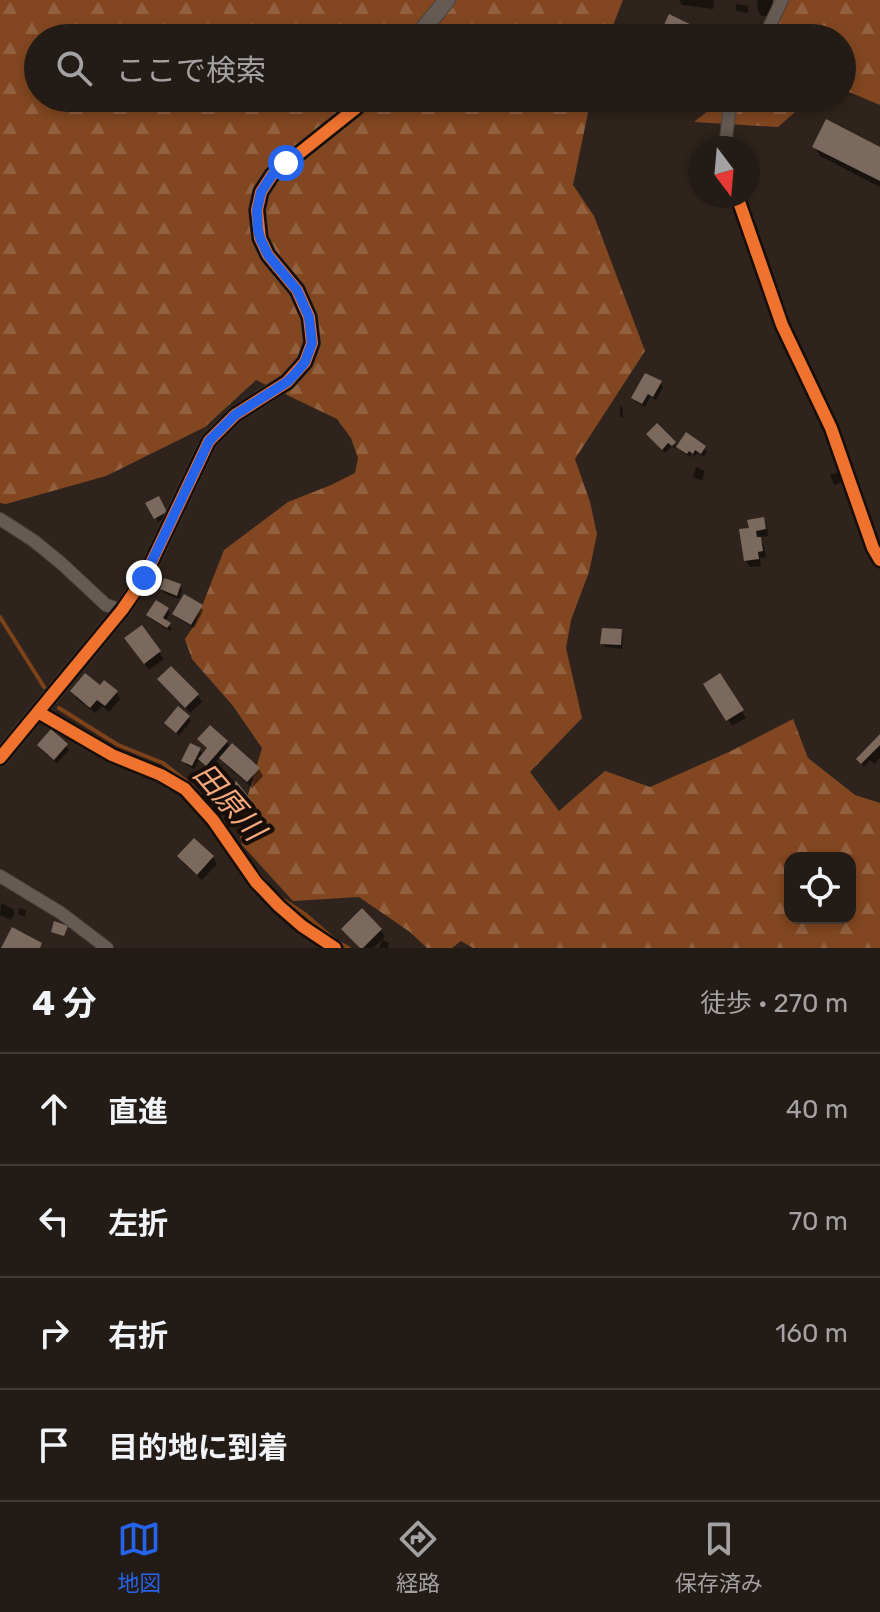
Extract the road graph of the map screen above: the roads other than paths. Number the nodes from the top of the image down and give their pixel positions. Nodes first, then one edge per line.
1 (447, 0) edge
2 (782, 0) edge
3 (427, 24) edge
4 (771, 24) edge
5 (351, 112) edge
6 (729, 112) edge
7 (726, 136) edge
8 (741, 208) edge
9 (0, 519) edge
10 (880, 560) edge
11 (122, 610) junction
12 (38, 712) junction
13 (0, 758) edge
14 (0, 876) edge
15 (107, 948) edge
16 (335, 948) edge

1 - 3 street
2 - 4 street
5 - 11 street
6 - 7 street
8 - 10 street
9 - 11 street
11 - 12 street
12 - 13 street
12 - 16 street
14 - 15 street

